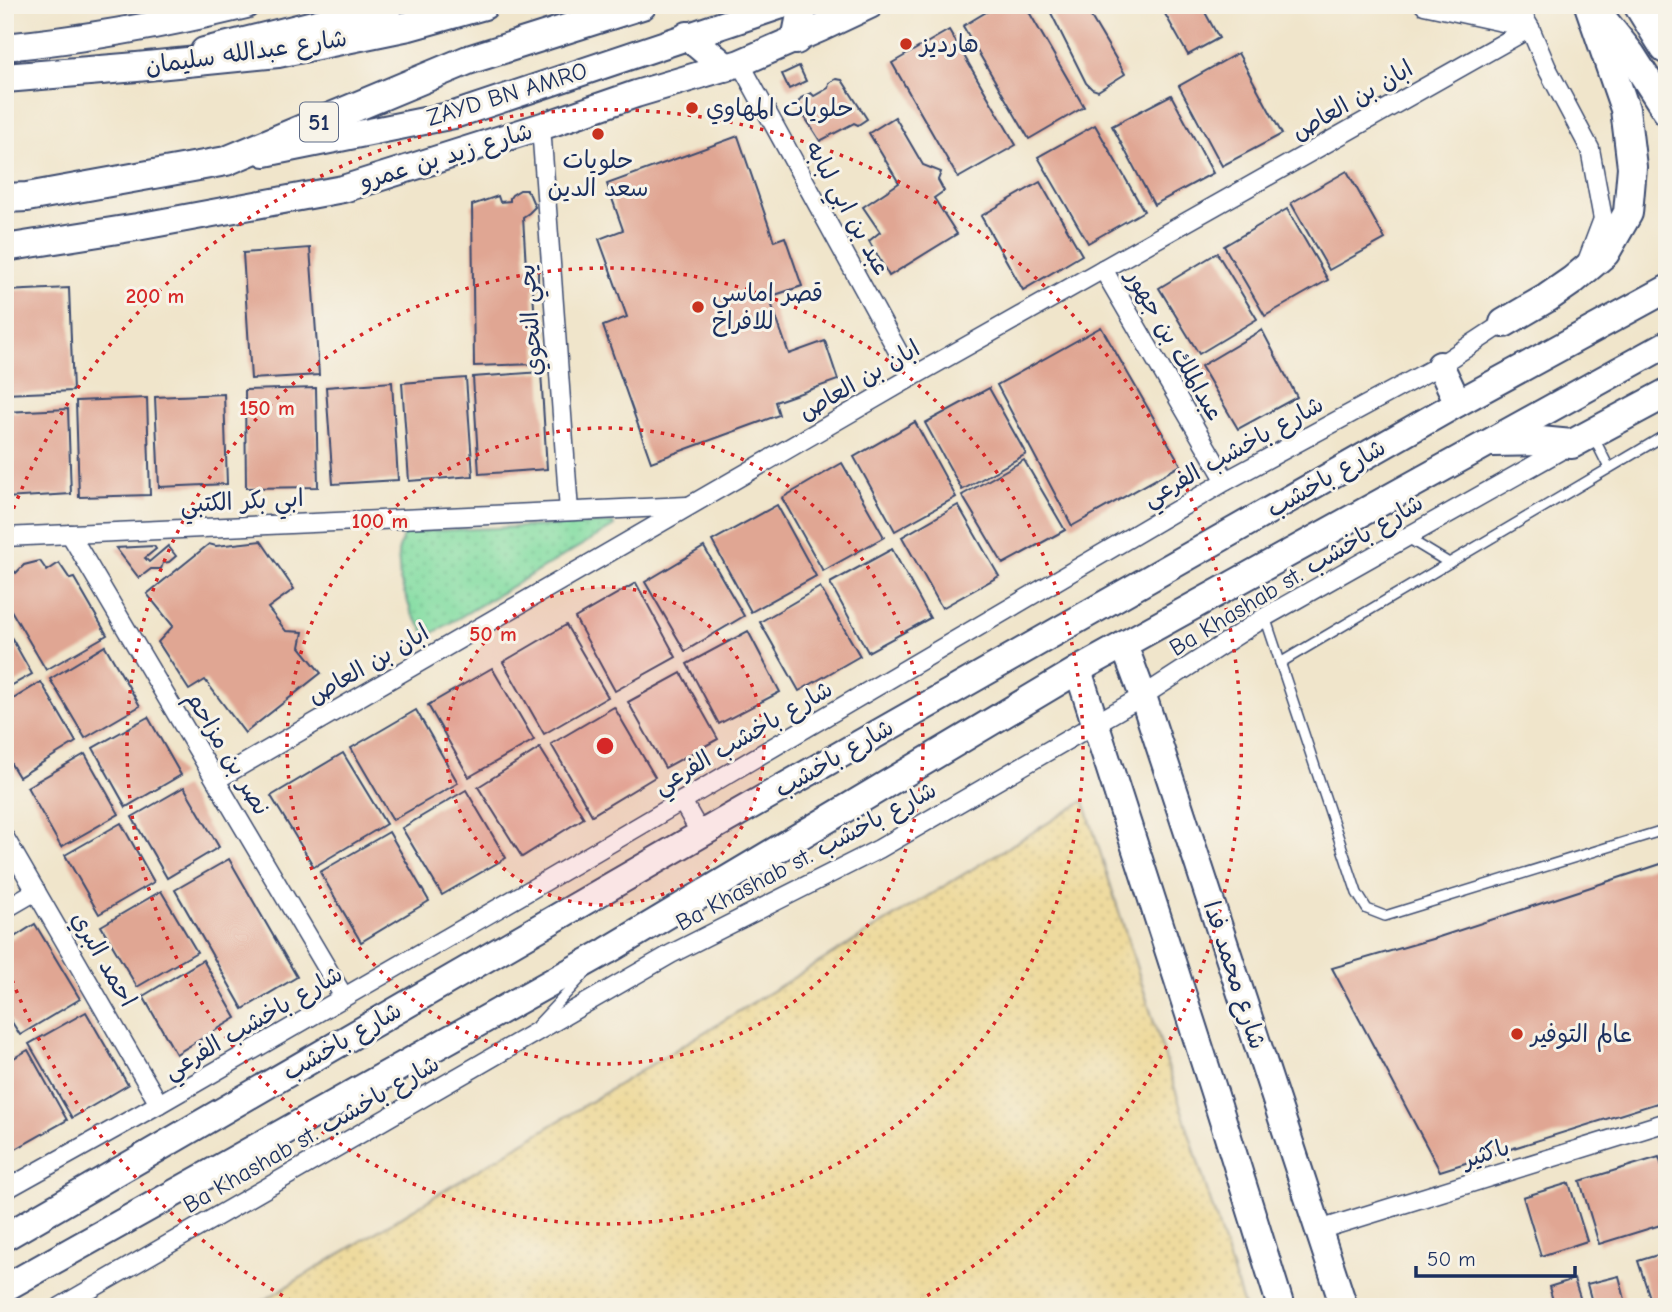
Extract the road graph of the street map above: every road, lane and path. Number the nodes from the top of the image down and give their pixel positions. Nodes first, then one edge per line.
1 (246, 5) edge
2 (390, 5) edge
3 (484, 5) edge
4 (782, 5) edge
5 (803, 5) edge
6 (870, 5) edge
7 (1424, 5) edge
8 (1517, 5) edge
9 (1590, 5) edge
10 (1641, 5) edge
11 (633, 8) edge
12 (1530, 28) junction
13 (688, 36) junction
14 (796, 40) junction
15 (5, 47) edge
16 (1667, 47) edge
17 (732, 65) junction
18 (137, 67) junction
19 (5, 78) edge
20 (1667, 111) edge
21 (541, 127) junction
22 (226, 161) junction
23 (5, 198) edge
24 (5, 248) edge
25 (1103, 269) junction
26 (1573, 280) junction
27 (1667, 289) edge
28 (1504, 323) joint
29 (1667, 344) edge
30 (1440, 365) junction
31 (912, 377) junction
32 (1667, 393) edge
33 (1458, 403) junction
34 (1667, 434) edge
35 (1581, 439) junction
36 (1493, 442) junction
37 (1609, 468) junction
38 (1226, 481) junction
39 (691, 505) junction
40 (569, 511) junction
41 (70, 534) junction
42 (5, 537) edge
43 (1406, 537) junction
44 (1449, 563) junction
45 (1265, 617) junction
46 (1124, 645) junction
47 (1280, 663) junction
48 (1078, 670) junction
49 (1143, 695) junction
50 (1095, 722) junction
51 (216, 780) junction
52 (682, 801) junction
53 (1667, 829) edge
54 (701, 834) junction
55 (5, 838) edge
56 (36, 891) junction
57 (5, 909) edge
58 (607, 951) junction
59 (344, 997) junction
60 (524, 1039) junction
61 (159, 1104) junction
62 (1667, 1122) edge
63 (5, 1190) edge
64 (1319, 1230) junction
65 (5, 1237) edge
66 (5, 1288) edge
67 (60, 1307) edge
68 (1281, 1307) edge
69 (1344, 1307) edge

1 - 15 main road
2 - 18 main road
3 - 18 main road, شارع عبدالله سليمان
4 - 13 main road, ZAYD BN AMRO
5 - 14 main road
6 - 14 main road, شارع زيد بن عمرو
7 - 12 street
8 - 12 street
9 - 20 main road
9 - 26 main road
10 - 16 highway
11 - 22 main road, 51
12 - 25 street, ابان بن العاص
12 - 26 street
13 - 17 main road
13 - 22 main road, ZAYD BN AMRO
14 - 17 main road, شارع زيد بن عمرو
17 - 21 main road, شارع زيد بن عمرو
17 - 31 street, عبد بن ابي لبابه
18 - 19 main road, شارع عبدالله سليمان
21 - 24 main road, شارع زيد بن عمرو
21 - 40 street, يحي النحوي
22 - 23 main road, 51
25 - 31 street, ابان بن العاص
25 - 38 street, عبدالملك بن جهور
26 - 28 main road
27 - 33 main road, شارع باخشب
28 - 30 street, شارع باخشب الفرعي
29 - 36 main road, شارع باخشب
30 - 33 main road
30 - 38 street, شارع باخشب الفرعي
31 - 39 street, ابان بن العاص
32 - 35 main road
33 - 54 main road, شارع باخشب
34 - 37 lane
35 - 36 main road
35 - 37 lane
35 - 43 street, Ba Khashab st. شارع باخشب
36 - 46 main road, شارع باخشب
37 - 44 lane
38 - 52 street, شارع باخشب الفرعي
39 - 40 street, ابي بكر الكتبي
39 - 51 street, ابان بن العاص
40 - 41 street, ابي بكر الكتبي
41 - 42 street, ابي بكر الكتبي
41 - 51 street, نصر بن مزاحم
43 - 44 lane
43 - 45 street, Ba Khashab st. شارع باخشب
44 - 47 lane
45 - 47 lane
45 - 49 street, Ba Khashab st. شارع باخشب
46 - 48 main road, شارع باخشب
46 - 49 main road, شارع محمد فدا
47 - 53 lane
48 - 50 main road
48 - 58 main road, شارع باخشب
49 - 50 street, Ba Khashab st. شارع باخشب
49 - 64 main road, شارع محمد فدا
50 - 60 street, Ba Khashab st. شارع باخشب
50 - 68 main road
51 - 59 street, نصر بن مزاحم
52 - 54 street
52 - 59 street, شارع باخشب الفرعي
54 - 65 main road, شارع باخشب
55 - 56 street, احمد البري
56 - 57 street
56 - 61 street, احمد البري
58 - 60 lane
58 - 66 main road, شارع باخشب
59 - 61 street, شارع باخشب الفرعي
60 - 67 street, Ba Khashab st. شارع باخشب
61 - 63 street, شارع باخشب الفرعي
62 - 64 street, باكثير
64 - 69 main road, شارع محمد فدا

